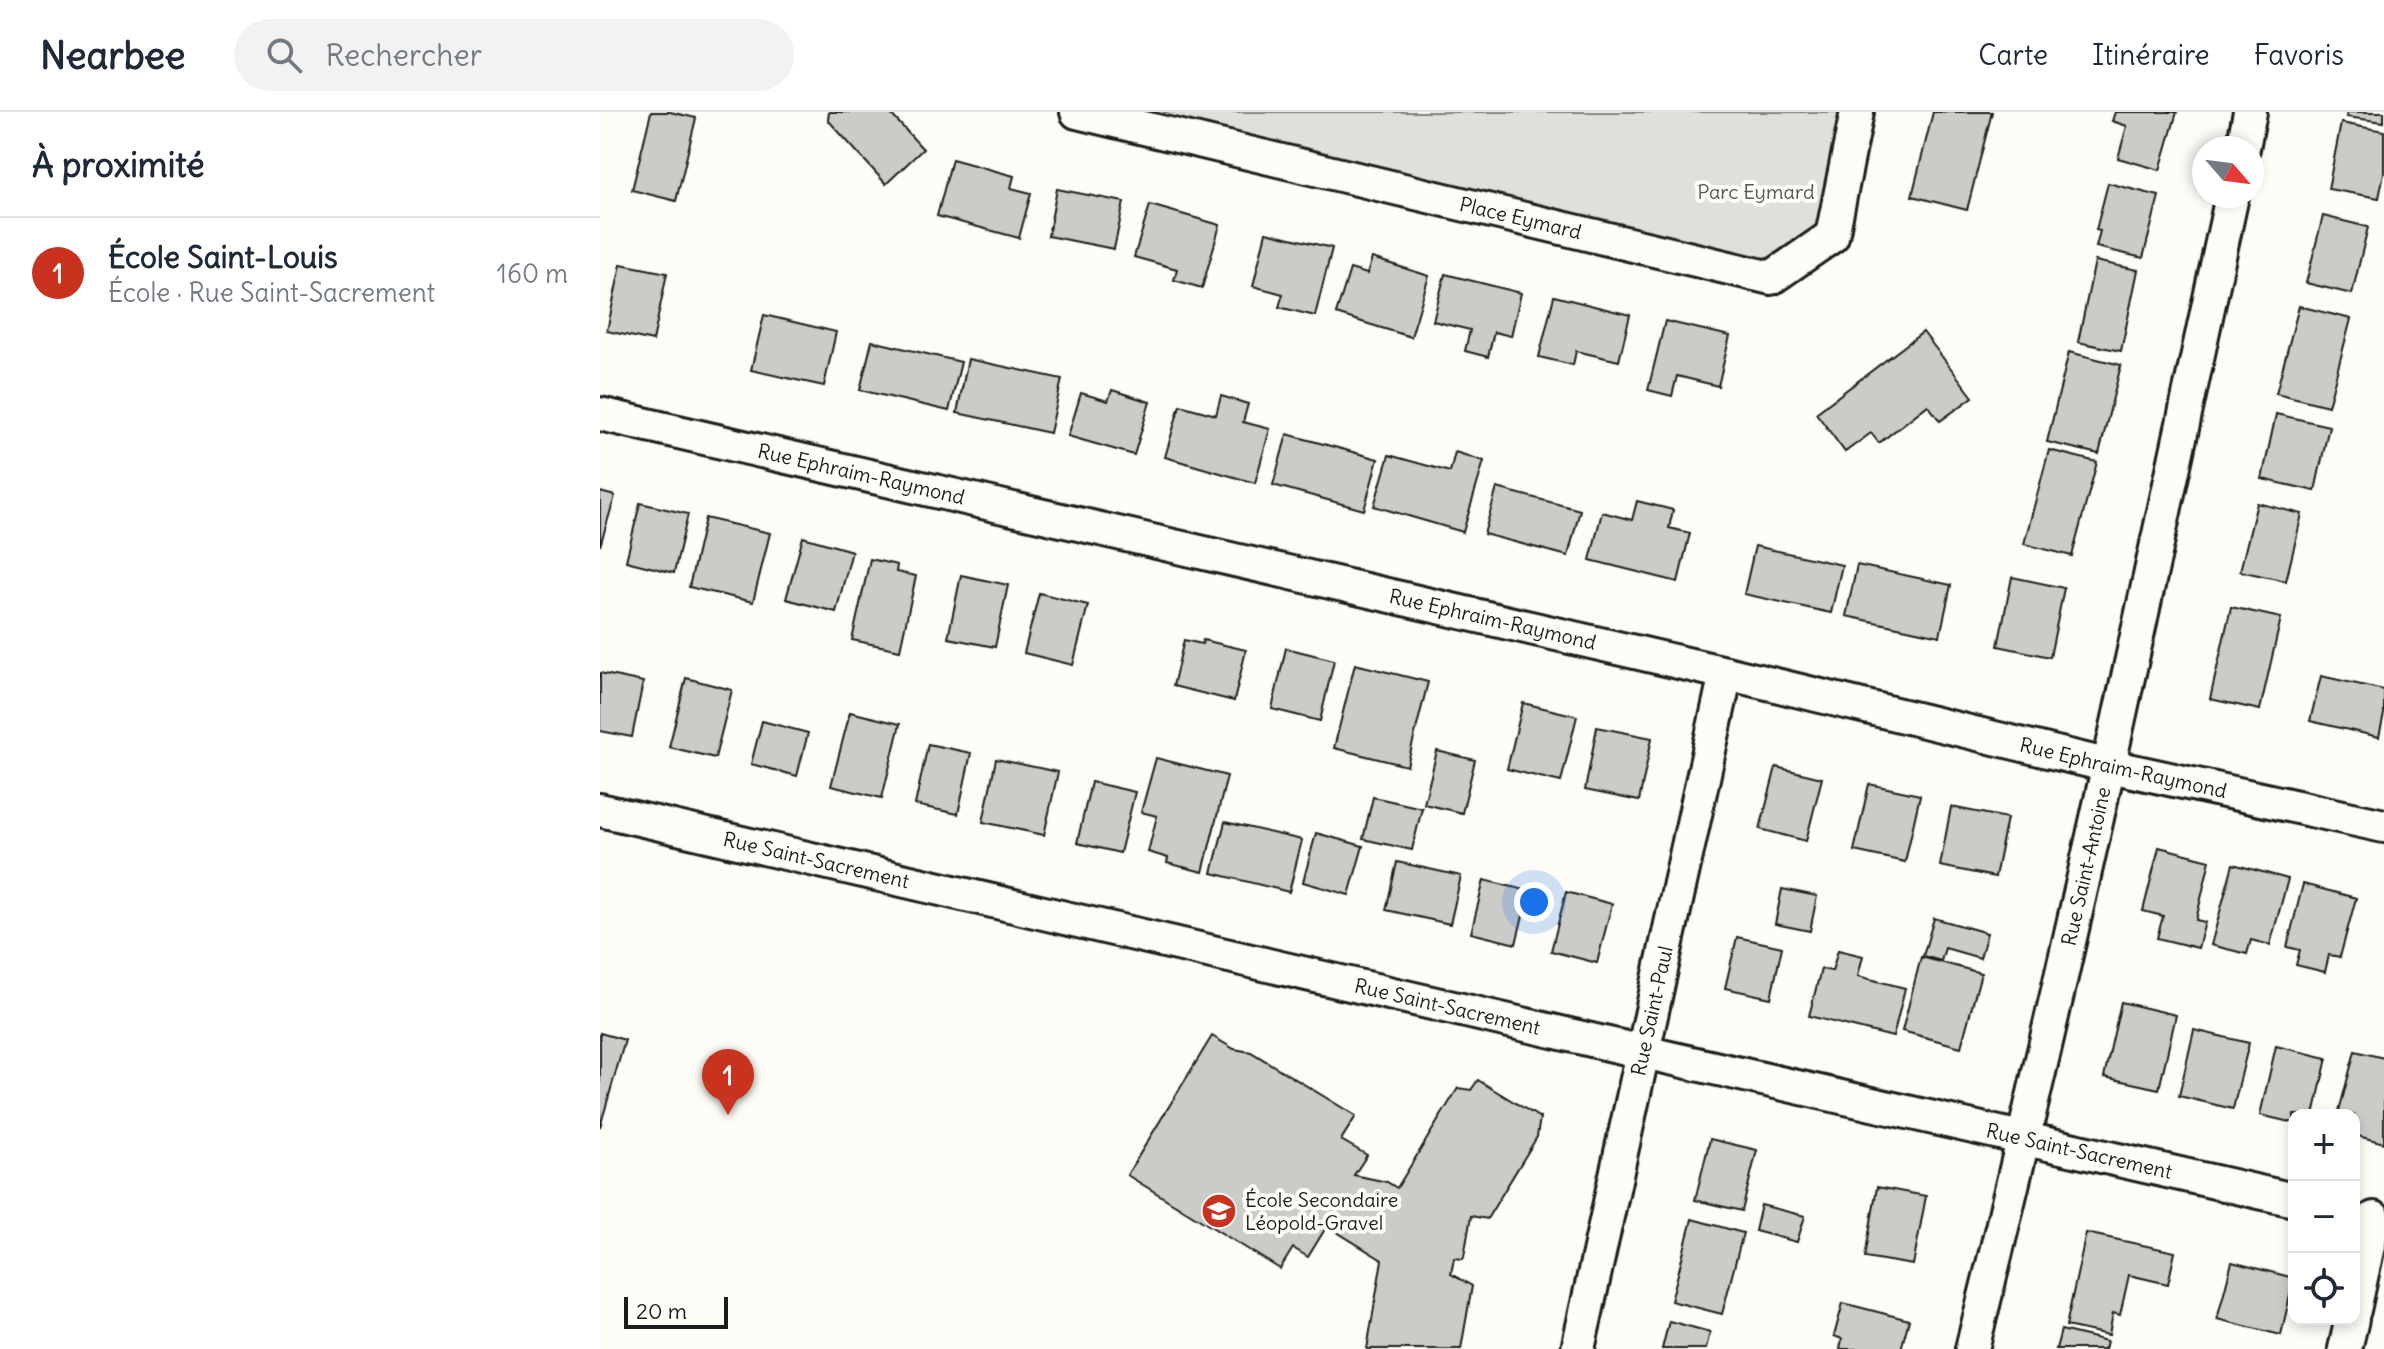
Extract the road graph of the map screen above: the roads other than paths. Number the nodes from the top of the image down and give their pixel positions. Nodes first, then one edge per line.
1 (1077, 112) edge
2 (1857, 112) edge
3 (2250, 112) edge
4 (2245, 136) edge
5 (2229, 208) edge
6 (600, 414) edge
7 (1726, 673) junction
8 (2110, 766) junction
9 (600, 810) edge
10 (2384, 826) edge
11 (1643, 1052) junction
12 (2024, 1139) junction
13 (2288, 1199) edge
14 (2371, 1217) edge
15 (2360, 1277) edge
16 (2351, 1325) edge
17 (1578, 1349) edge
18 (1972, 1349) edge
19 (2345, 1349) edge

1 - 2 street, Place Eymard
3 - 4 street
5 - 8 street, Rue Saint-Antoine
6 - 7 street, Rue Ephraim-Raymond
7 - 8 street, Rue Ephraim-Raymond
7 - 11 street, Rue Saint-Paul
8 - 10 street, Rue Ephraim-Raymond
8 - 12 street, Rue Saint-Antoine
9 - 11 street, Rue Saint-Sacrement
11 - 12 street, Rue Saint-Sacrement
11 - 17 street, Rue Saint-Paul
12 - 13 street, Rue Saint-Sacrement
12 - 18 street, Rue Saint-Antoine
14 - 15 street
16 - 19 street

